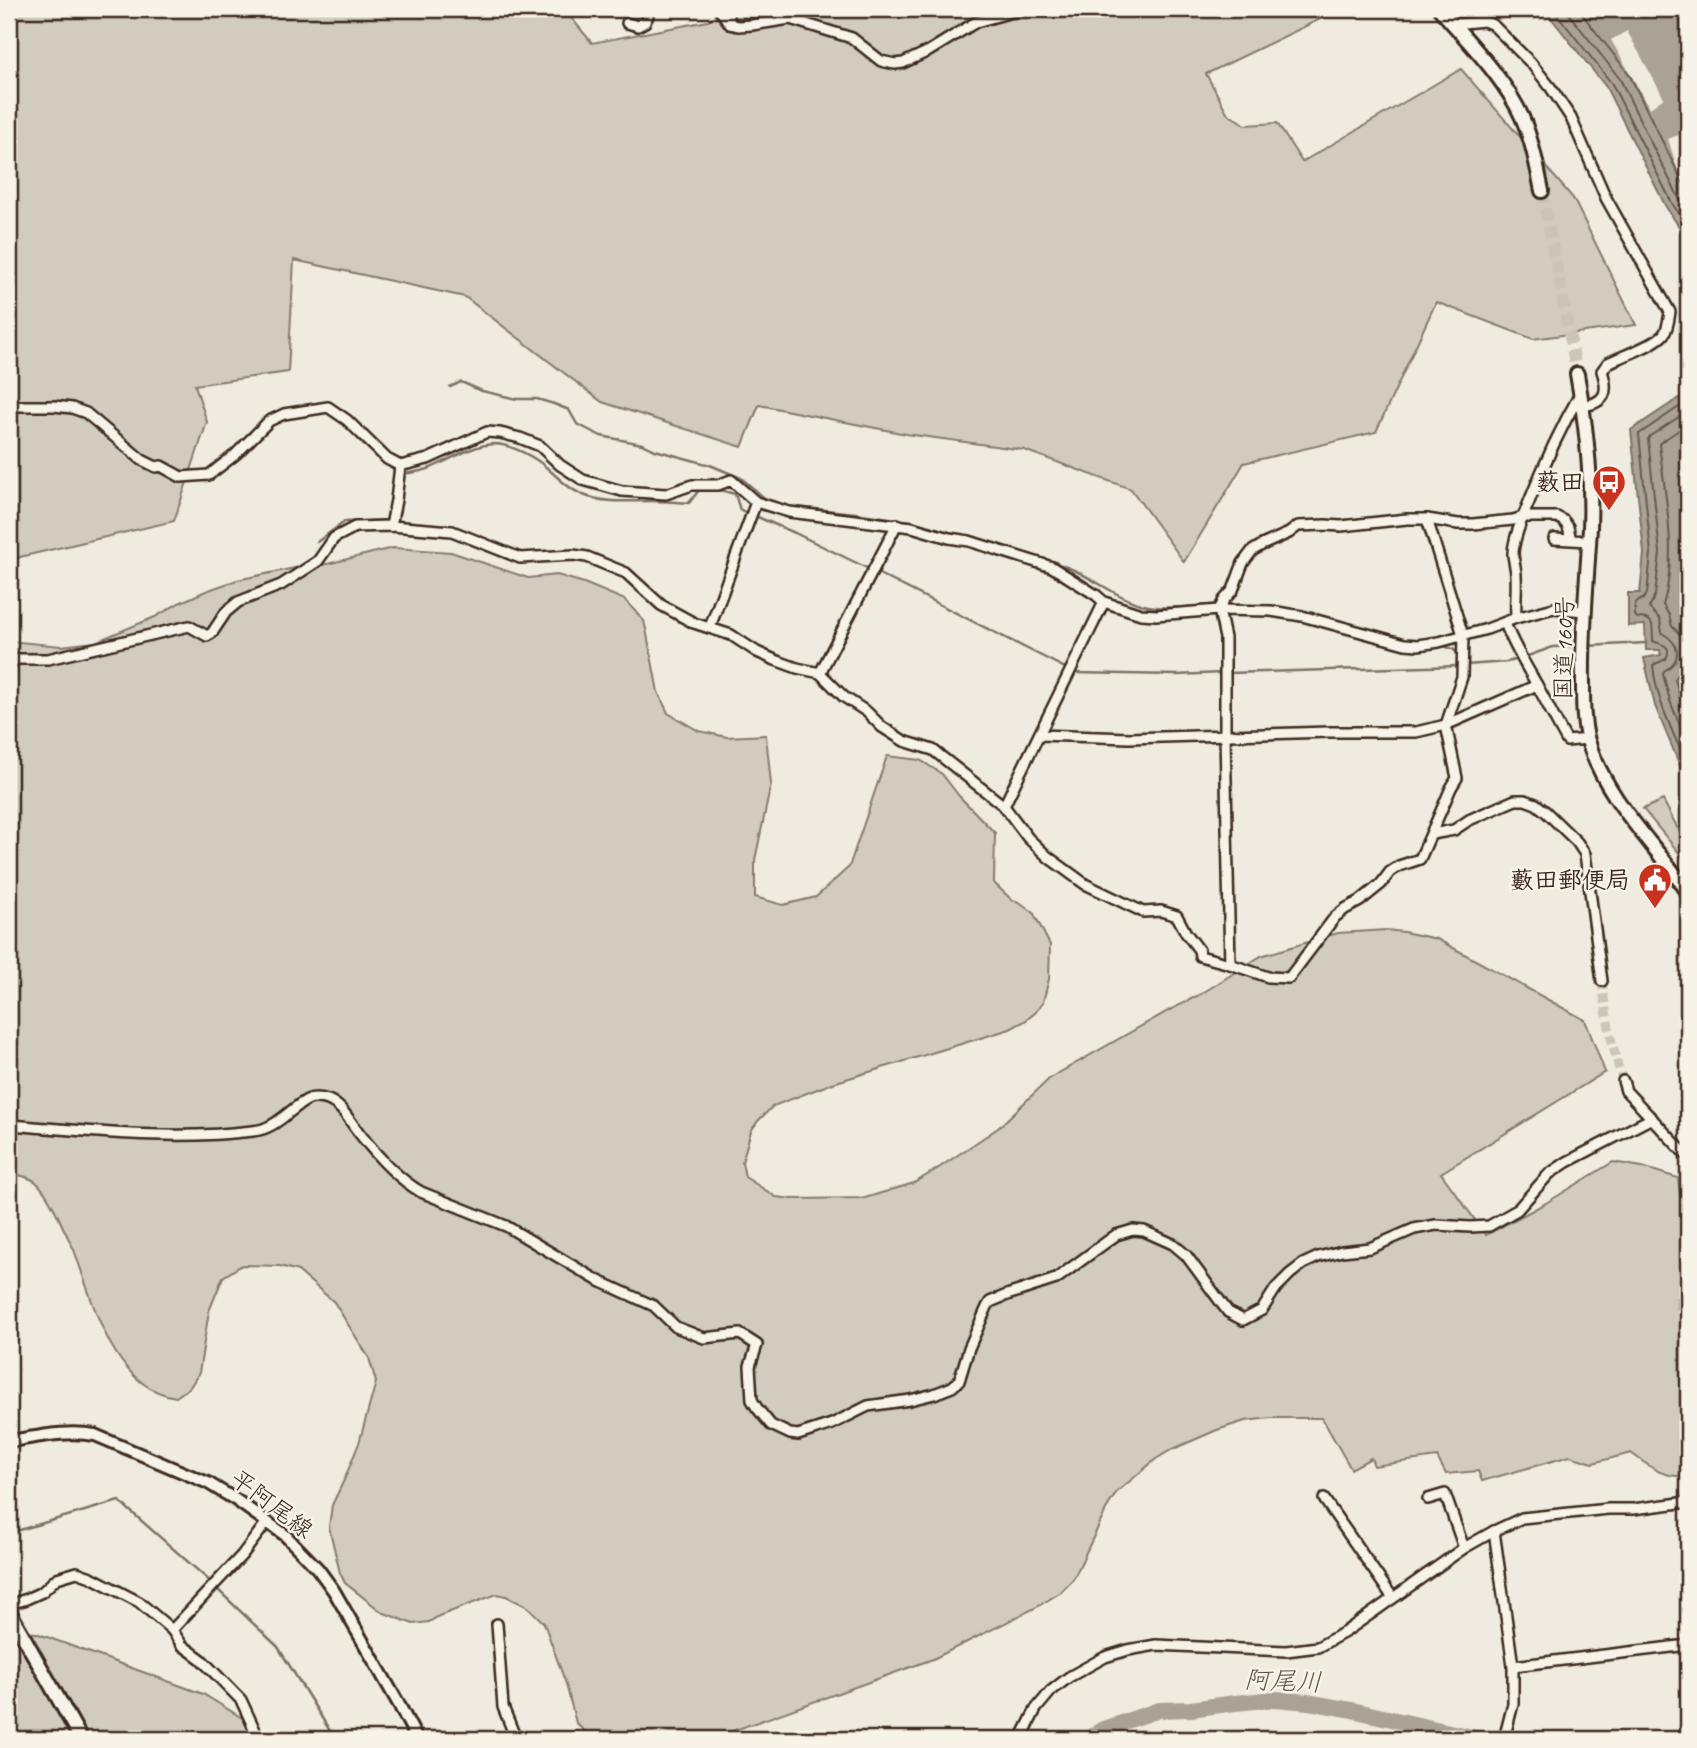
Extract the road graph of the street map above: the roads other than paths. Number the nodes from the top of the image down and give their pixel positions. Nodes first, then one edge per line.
1 (646, 9) edge
2 (719, 9) edge
3 (727, 9) edge
4 (1023, 9) edge
5 (1440, 9) edge
6 (627, 23) dead end
7 (730, 24) junction
8 (1453, 24) junction
9 (1542, 191) tunnel mouth
10 (1577, 374) tunnel mouth
11 (1581, 399) junction
12 (9, 406) edge
13 (400, 466) junction
14 (756, 502) junction
15 (1523, 517) junction
16 (1427, 519) junction
17 (897, 524) junction
18 (391, 526) junction
19 (1589, 541) junction
20 (1104, 602) junction
21 (1219, 610) junction
22 (1584, 611) junction
23 (1516, 618) junction
24 (1505, 623) junction
25 (710, 627) junction
26 (1463, 635) junction
27 (9, 665) edge
28 (820, 673) junction
29 (1537, 685) junction
30 (1446, 725) junction
31 (1040, 735) junction
32 (1225, 735) junction
33 (1588, 739) junction
34 (1004, 806) junction
35 (1432, 834) junction
36 (1688, 892) edge
37 (1230, 964) junction
38 (1602, 981) tunnel mouth
39 (1623, 1082) tunnel mouth
40 (1652, 1118) junction
41 (9, 1125) edge
42 (1688, 1157) edge
43 (9, 1441) edge
44 (1324, 1499) dead end
45 (1428, 1499) dead end
46 (1688, 1502) edge
47 (267, 1522) junction
48 (1494, 1531) junction
49 (1464, 1548) junction
50 (1393, 1598) junction
51 (9, 1604) edge
52 (9, 1611) edge
53 (497, 1624) dead end
54 (9, 1626) edge
55 (172, 1630) junction
56 (1688, 1645) edge
57 (1513, 1666) junction
58 (73, 1739) edge
59 (82, 1739) edge
60 (259, 1739) edge
61 (417, 1739) edge
62 (516, 1739) edge
63 (1021, 1739) edge
64 (1504, 1739) edge

1 - 6 street
2 - 7 street
3 - 7 street
4 - 7 street
5 - 8 highway
8 - 9 highway
8 - 11 street
10 - 11 highway, 国道160号
11 - 15 street
11 - 19 highway, 国道160号
12 - 13 street
13 - 14 street
13 - 18 street
14 - 17 street
14 - 25 street
15 - 16 street
15 - 19 street
15 - 23 street
16 - 21 street
16 - 26 street
17 - 20 street
17 - 28 street
18 - 25 street
18 - 27 street
19 - 22 highway, 国道160号
20 - 21 street
20 - 31 street
21 - 26 street
21 - 32 street
22 - 23 street
22 - 33 highway, 国道160号
23 - 24 street
24 - 26 street
24 - 29 street
25 - 28 street
26 - 30 street
28 - 34 street
29 - 30 street
29 - 33 street
30 - 32 street
30 - 35 street
31 - 32 street
31 - 34 street
32 - 37 street
33 - 36 highway, 国道160号
34 - 37 street
35 - 37 street
35 - 38 street
39 - 40 street
40 - 41 street
40 - 42 street
43 - 47 main road, 平阿尾線
44 - 50 street
45 - 49 street
46 - 48 street
47 - 55 street
47 - 61 main road, 平阿尾線
48 - 49 street
48 - 57 street
49 - 50 street
50 - 63 street
51 - 55 street
52 - 59 highway
53 - 62 street
54 - 58 highway
55 - 60 street
56 - 57 street
57 - 64 street

